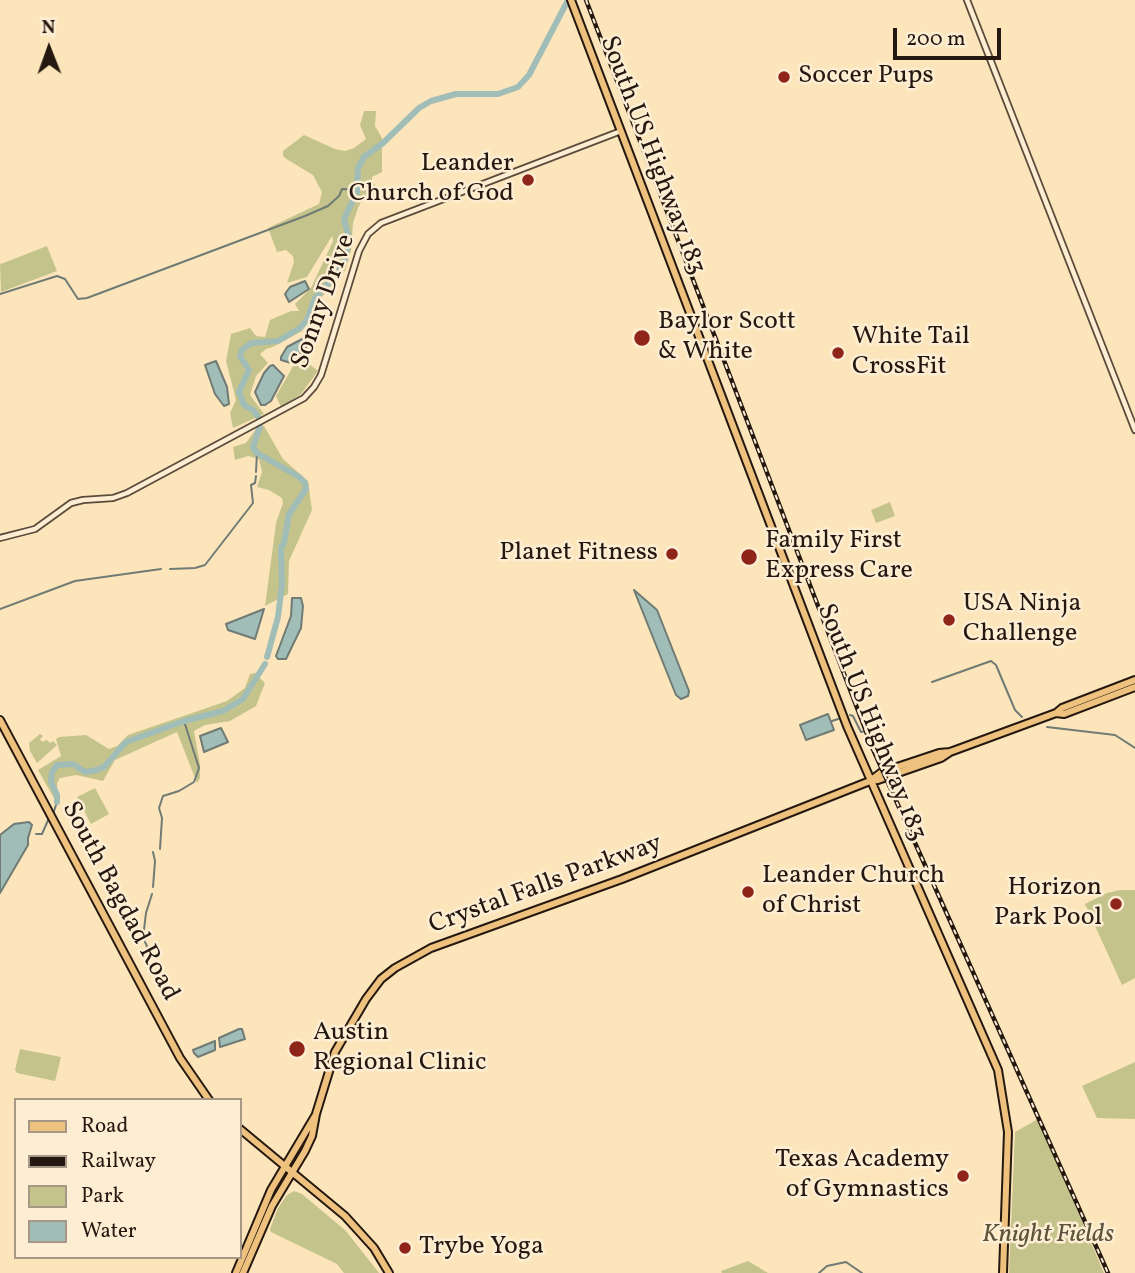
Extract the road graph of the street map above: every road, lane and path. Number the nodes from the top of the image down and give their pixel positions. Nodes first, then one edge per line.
1 (967, 0) edge
2 (571, 1) edge
3 (621, 131) junction
4 (1135, 430) edge
5 (0, 538) edge
6 (1135, 680) edge
7 (1135, 687) edge
8 (1056, 713) junction
9 (0, 720) edge
10 (870, 781) junction
11 (208, 1098) edge
12 (316, 1114) junction
13 (242, 1131) edge
14 (285, 1167) junction
15 (292, 1172) junction
16 (269, 1205) junction
17 (236, 1273) edge
18 (243, 1273) edge
19 (390, 1273) edge
20 (1003, 1273) edge

1 - 4 street
2 - 3 main road, South US Highway 183
3 - 5 street, Sonny Drive
3 - 10 main road, South US Highway 183
6 - 8 main road
7 - 8 main road
8 - 10 main road, Crystal Falls Parkway
9 - 11 main road, South Bagdad Road
10 - 12 main road, Crystal Falls Parkway
10 - 20 main road, South US Highway 183
12 - 14 main road, Crystal Falls Parkway
12 - 15 main road, Crystal Falls Parkway
13 - 14 main road
14 - 15 main road
14 - 16 main road, Crystal Falls Parkway
15 - 16 main road, Crystal Falls Parkway
15 - 19 main road
16 - 17 main road, Crystal Falls Parkway
16 - 18 main road, Crystal Falls Parkway

